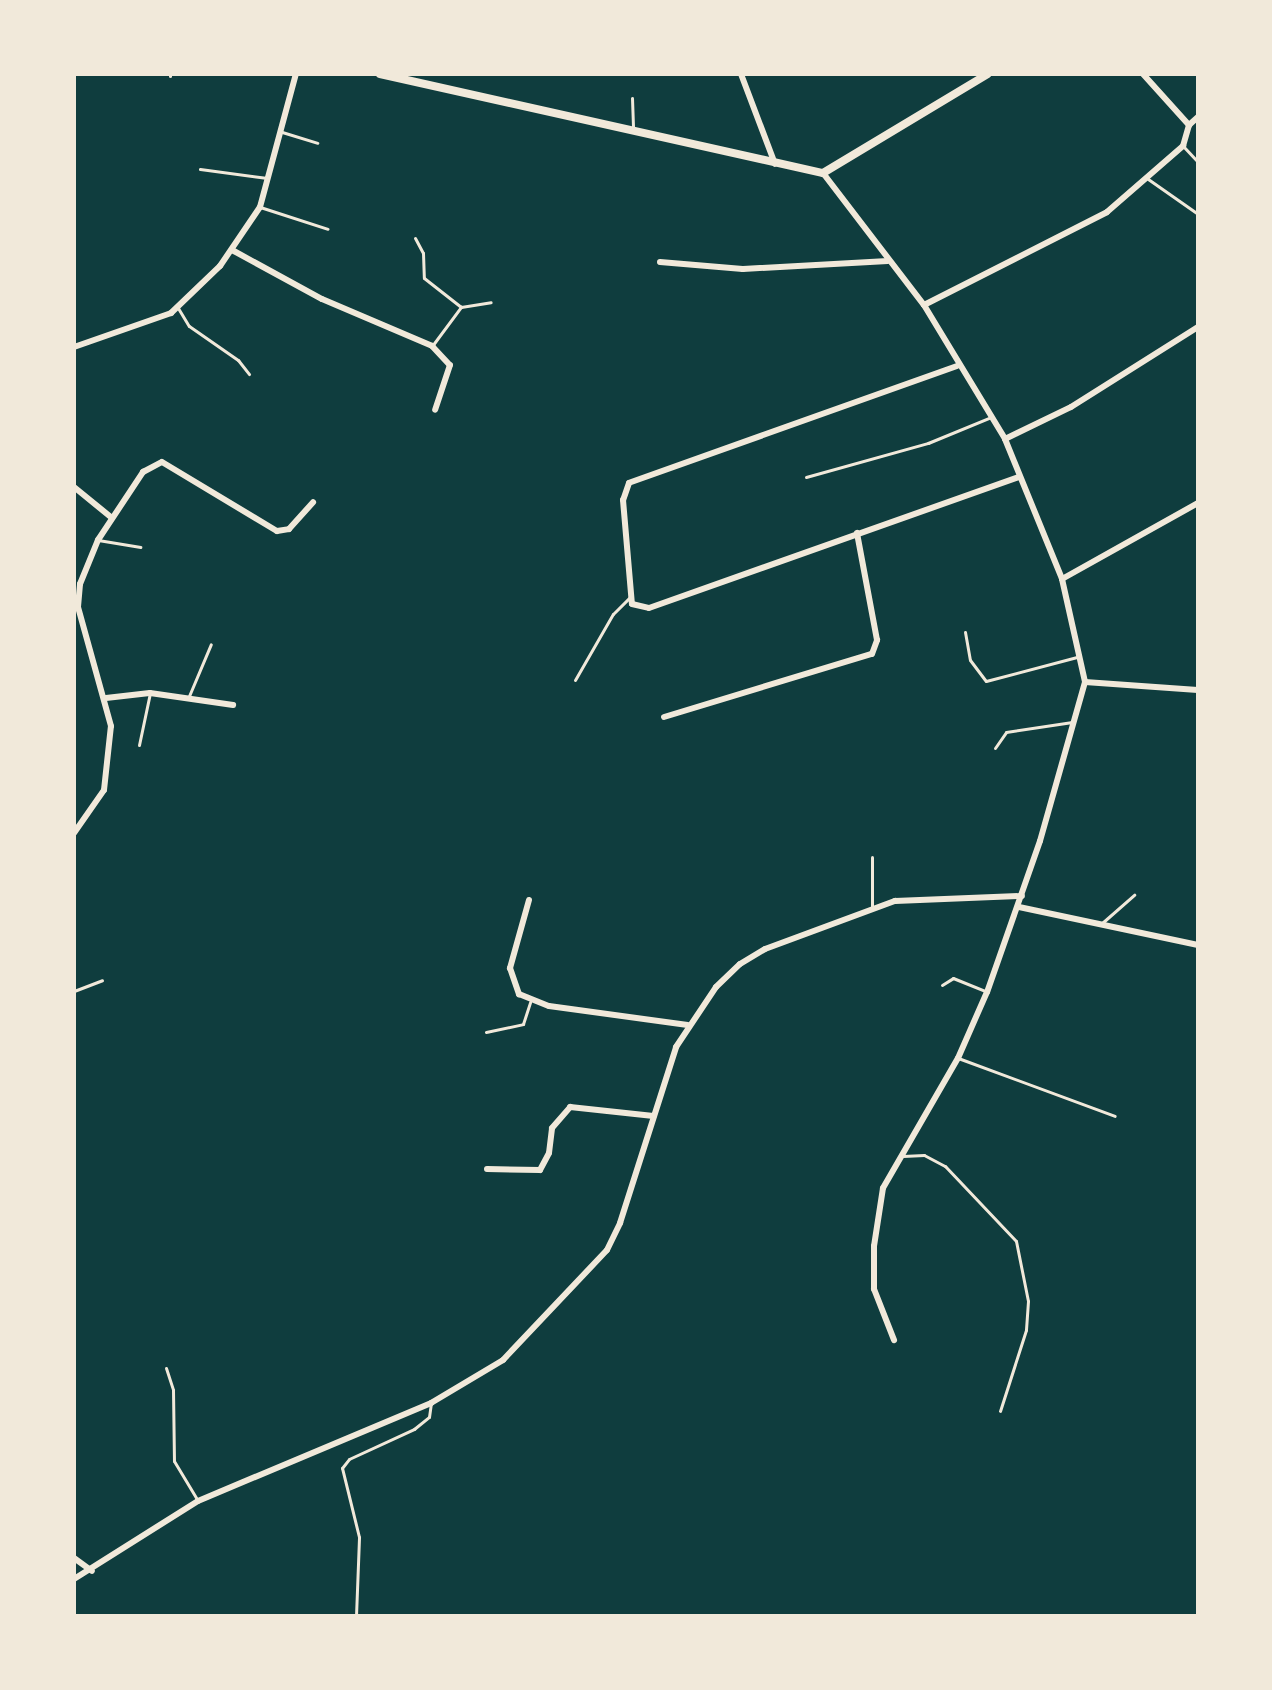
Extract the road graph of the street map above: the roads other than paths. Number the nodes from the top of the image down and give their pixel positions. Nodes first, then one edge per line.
1 (296, 74) edge
2 (380, 74) edge
3 (741, 74) edge
4 (988, 74) edge
5 (1143, 74) edge
6 (632, 98) dead end
7 (1198, 117) edge
8 (1189, 125) junction
9 (282, 132) junction
10 (633, 132) junction
11 (317, 143) dead end
12 (1183, 146) junction
13 (1198, 162) edge
14 (775, 164) junction
15 (200, 169) dead end
16 (823, 173) junction
17 (267, 178) junction
18 (1148, 179) junction
19 (260, 207) junction
20 (1198, 214) edge
21 (328, 229) dead end
22 (415, 238) dead end
23 (232, 250) junction
24 (888, 261) junction
25 (660, 262) dead end
26 (491, 302) dead end
27 (924, 305) junction
28 (461, 307) junction
29 (178, 308) junction
30 (1198, 327) edge
31 (432, 346) junction
32 (74, 347) edge
33 (957, 366) junction
34 (249, 374) dead end
35 (435, 410) dead end
36 (991, 417) junction
37 (1005, 439) junction
38 (806, 477) dead end
39 (1018, 477) junction
40 (74, 487) edge
41 (313, 502) dead end
42 (1198, 503) edge
43 (112, 518) junction
44 (857, 533) junction
45 (98, 540) junction
46 (140, 547) dead end
47 (1062, 579) junction
48 (631, 596) junction
49 (965, 632) dead end
50 (211, 644) dead end
51 (1080, 656) junction
52 (575, 680) dead end
53 (1085, 682) junction
54 (1198, 690) edge
55 (150, 693) junction
56 (189, 696) junction
57 (106, 698) junction
58 (233, 705) dead end
59 (664, 717) dead end
60 (1076, 721) junction
61 (139, 745) dead end
62 (995, 748) dead end
63 (74, 833) edge
64 (872, 857) dead end
65 (1134, 895) dead end
66 (1022, 896) junction
67 (529, 900) dead end
68 (872, 907) junction
69 (1019, 907) junction
70 (1102, 923) junction
71 (1198, 945) edge
72 (102, 980) dead end
73 (942, 985) dead end
74 (74, 991) edge
75 (987, 992) junction
76 (530, 1002) junction
77 (688, 1025) junction
78 (486, 1032) dead end
79 (958, 1058) junction
80 (654, 1116) junction
81 (1115, 1116) dead end
82 (903, 1156) junction
83 (487, 1169) dead end
84 (894, 1340) dead end
85 (166, 1368) dead end
86 (431, 1403) junction
87 (1000, 1411) dead end
88 (198, 1501) junction
89 (74, 1558) edge
90 (92, 1571) junction
91 (74, 1579) edge
92 (356, 1616) edge

1 - 9 street
2 - 10 street
3 - 14 street
4 - 16 street
5 - 8 street
6 - 10 lane
7 - 8 street
8 - 12 street
9 - 11 lane
9 - 17 street
10 - 14 street
12 - 13 lane
12 - 18 street
14 - 16 street
15 - 17 lane
16 - 24 street
17 - 19 street
18 - 20 lane
18 - 27 street
19 - 21 lane
19 - 23 street
22 - 28 lane
23 - 29 street
23 - 31 street
24 - 25 street
24 - 27 street
26 - 28 lane
27 - 33 street
28 - 31 lane
29 - 32 street
29 - 34 lane
30 - 37 street
31 - 35 street
33 - 36 street
33 - 48 street
36 - 37 street
36 - 38 lane
37 - 39 street
39 - 44 street
39 - 47 street
40 - 43 street
41 - 43 street
42 - 47 street
43 - 45 street
44 - 48 street
44 - 59 street
45 - 46 lane
45 - 57 street
47 - 51 street
48 - 52 lane
49 - 51 lane
50 - 56 lane
51 - 53 street
53 - 54 street
53 - 60 street
55 - 56 street
55 - 57 street
55 - 61 lane
56 - 58 street
57 - 63 street
60 - 62 lane
60 - 66 street
64 - 68 lane
65 - 70 lane
66 - 68 street
66 - 69 street
67 - 76 street
68 - 77 street
69 - 70 street
69 - 75 street
70 - 71 street
72 - 74 lane
73 - 75 lane
75 - 79 street
76 - 77 street
76 - 78 lane
77 - 80 street
79 - 81 lane
79 - 82 street
80 - 83 street
80 - 86 street
82 - 84 street
82 - 87 lane
85 - 88 lane
86 - 88 street
86 - 92 lane
88 - 90 street
89 - 90 street
90 - 91 street

